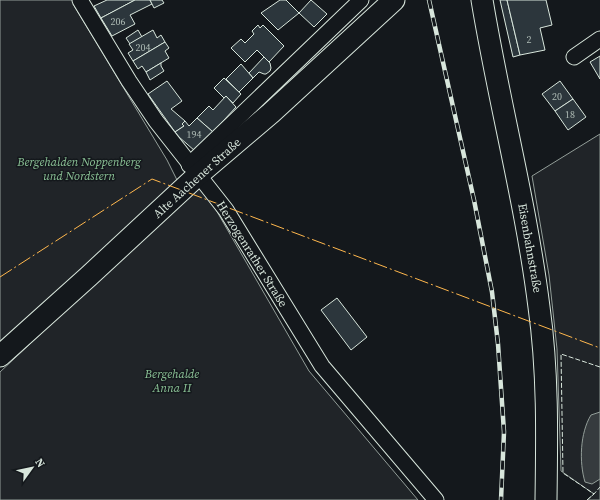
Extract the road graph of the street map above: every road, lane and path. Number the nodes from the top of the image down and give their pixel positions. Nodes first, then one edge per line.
1 (80, 0) edge
2 (361, 0) edge
3 (394, 0) edge
4 (482, 0) edge
5 (600, 39) edge
6 (574, 57) dead end
7 (194, 170) junction
8 (0, 356) edge
9 (436, 500) edge
10 (546, 500) edge

1 - 7 street, Herzogenrather Straße
2 - 7 street, Alte Aachener Straße
3 - 7 street, Alte Aachener Straße
4 - 10 street, Eisenbahnstraße
5 - 6 street
7 - 8 street, Alte Aachener Straße
7 - 9 street, Herzogenrather Straße

